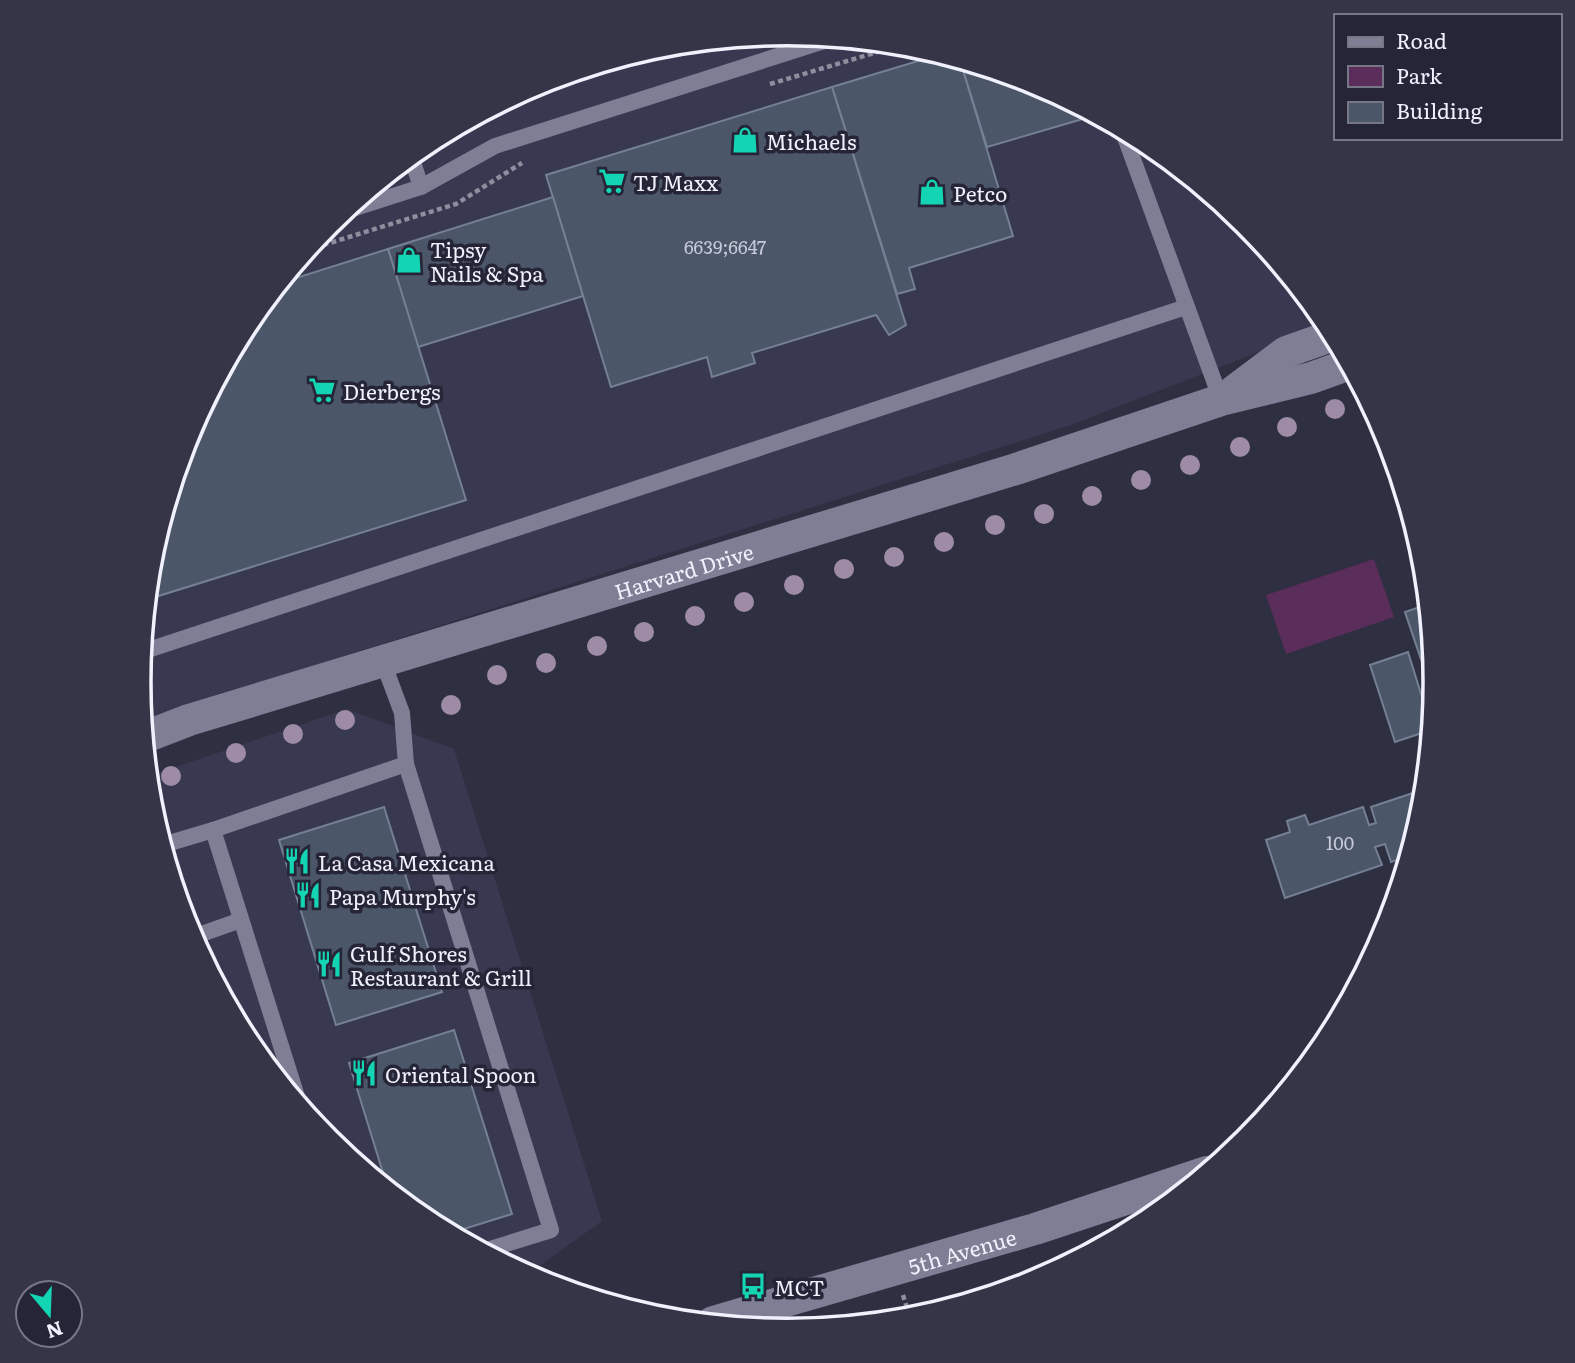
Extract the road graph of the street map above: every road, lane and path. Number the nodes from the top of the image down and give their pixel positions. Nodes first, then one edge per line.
1 (807, 46) edge
2 (876, 52) edge
3 (761, 87) dead end
4 (1128, 145) edge
5 (527, 159) dead end
6 (414, 167) edge
7 (421, 187) junction
8 (366, 204) edge
9 (326, 244) edge
10 (1186, 307) junction
11 (1323, 339) edge
12 (1340, 367) edge
13 (1222, 400) junction
14 (153, 648) edge
15 (383, 662) junction
16 (154, 734) edge
17 (406, 764) junction
18 (213, 830) junction
19 (172, 842) edge
20 (241, 920) junction
21 (204, 933) edge
22 (292, 1080) edge
23 (1184, 1179) edge
24 (497, 1247) edge
25 (903, 1294) dead end
26 (906, 1306) edge
27 (742, 1316) edge

1 - 7 lane
2 - 3 path
4 - 10 lane
5 - 9 path
6 - 7 lane
7 - 8 lane
10 - 13 lane
10 - 14 lane
11 - 13 street, Harvard Drive
12 - 13 street, Harvard Drive
13 - 15 street, Harvard Drive
15 - 16 street, Harvard Drive
15 - 17 lane
17 - 18 lane
17 - 24 lane
18 - 19 lane
18 - 20 lane
20 - 21 lane
20 - 22 lane
23 - 27 street, 5th Avenue
25 - 26 path

